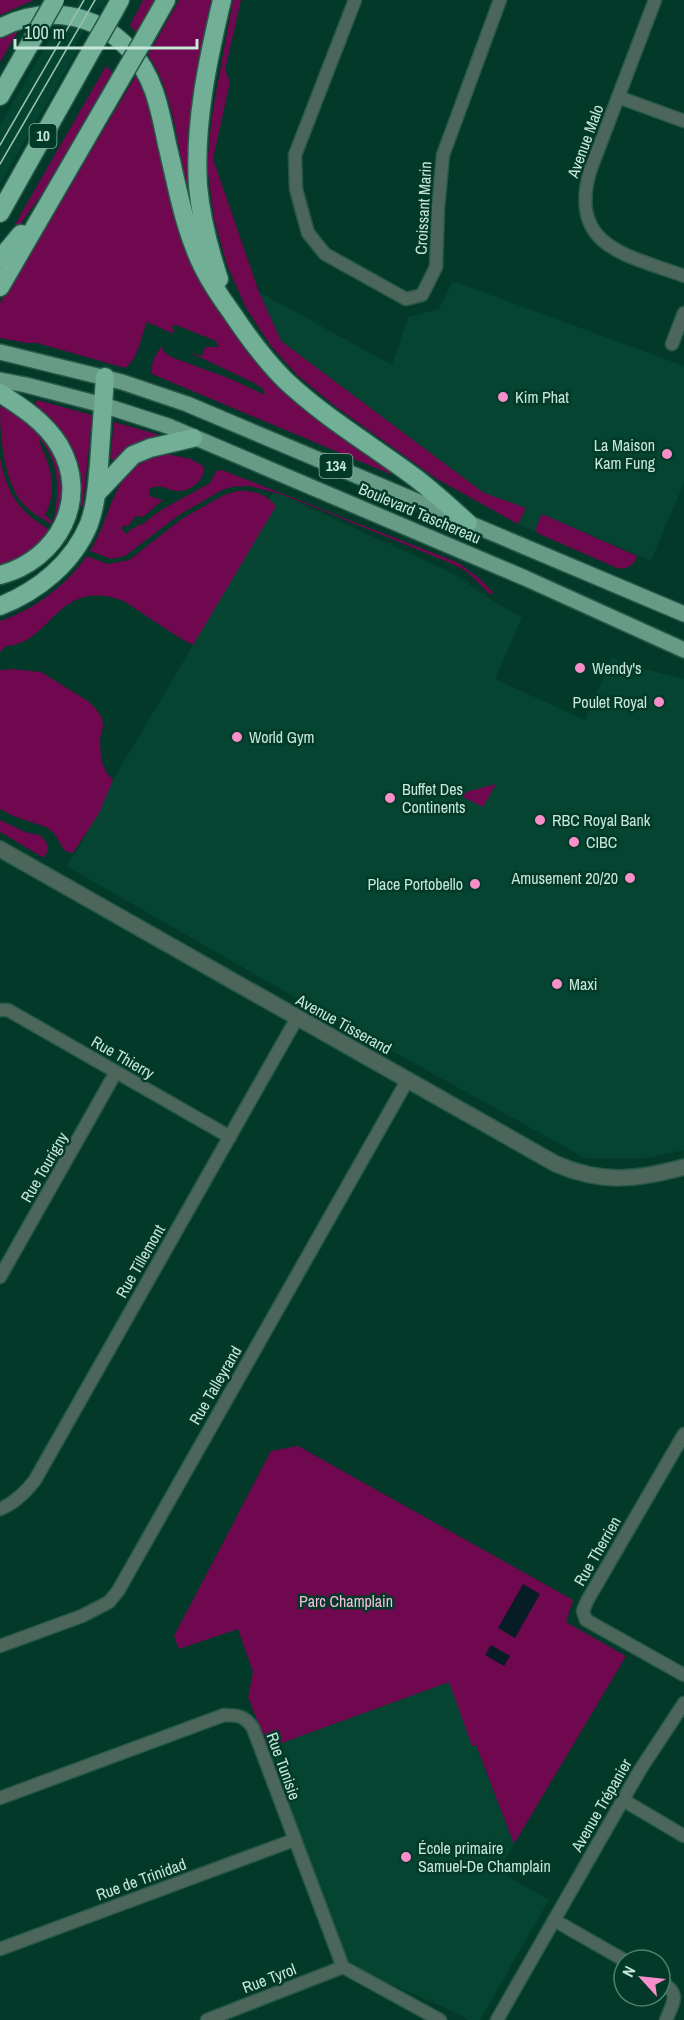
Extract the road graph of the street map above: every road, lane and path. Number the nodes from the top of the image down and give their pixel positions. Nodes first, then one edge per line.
1 (55, 0) edge
2 (166, 0) edge
3 (222, 0) edge
4 (355, 0) edge
5 (500, 0) edge
6 (655, 0) edge
7 (117, 5) edge
8 (0, 28) edge
9 (0, 96) edge
10 (618, 97) junction
11 (684, 121) edge
12 (52, 195) junction
13 (0, 213) edge
14 (0, 259) edge
15 (684, 276) edge
16 (0, 287) edge
17 (684, 313) edge
18 (238, 322) junction
19 (672, 344) dead end
20 (0, 352) edge
21 (105, 377) junction
22 (0, 380) edge
23 (0, 393) edge
24 (103, 405) junction
25 (193, 438) junction
26 (96, 494) junction
27 (468, 523) junction
28 (0, 576) edge
29 (0, 606) edge
30 (684, 614) edge
31 (684, 650) edge
32 (0, 849) edge
33 (0, 1010) edge
34 (297, 1018) junction
35 (116, 1072) junction
36 (407, 1080) junction
37 (230, 1137) junction
38 (684, 1167) edge
39 (0, 1277) edge
40 (684, 1434) edge
41 (0, 1509) edge
42 (0, 1646) edge
43 (684, 1675) edge
44 (684, 1703) edge
45 (0, 1798) edge
46 (623, 1800) junction
47 (684, 1836) edge
48 (294, 1840) junction
49 (554, 1920) junction
50 (0, 1948) edge
51 (612, 1953) edge
52 (344, 1967) junction
53 (672, 1989) edge
54 (672, 2005) edge
55 (207, 2020) edge
56 (440, 2020) edge
57 (497, 2020) edge

1 - 9 highway, bridge
2 - 12 highway, bridge
3 - 18 highway
4 - 5 street, Croissant Marin
6 - 10 street, Avenue Malo
7 - 13 highway, 10, bridge
8 - 18 highway
10 - 11 street
10 - 15 street, Avenue Malo
12 - 14 highway
12 - 16 highway
17 - 19 street
18 - 27 highway
20 - 21 main road, Boulevard Taschereau / 134
21 - 24 highway
21 - 27 main road, Boulevard Taschereau / 134
22 - 24 main road, Boulevard Taschereau / 134
23 - 28 highway
24 - 25 main road, Boulevard Taschereau / 134
24 - 26 highway
25 - 26 highway
25 - 31 main road, Boulevard Taschereau / 134
26 - 29 highway
27 - 30 main road, Boulevard Taschereau / 134
32 - 34 street, Avenue Tisserand
33 - 35 street, Rue Thierry
34 - 36 street, Avenue Tisserand
34 - 37 street, Rue Tillemont
35 - 37 street, Rue Thierry
35 - 39 street, Rue Tourigny
36 - 38 street, Avenue Tisserand
36 - 42 street, Rue Talleyrand
37 - 41 street, Rue Tillemont
40 - 43 street, Rue Therrien
44 - 46 street, Avenue Trépanier
45 - 48 street, Rue Tunisie
46 - 47 street
46 - 49 street, Avenue Trépanier
48 - 50 street, Rue de Trinidad
48 - 52 street, Rue Tunisie
49 - 51 street
49 - 57 street, Avenue Trépanier
52 - 55 street, Rue Tyrol
52 - 56 street
53 - 54 street

